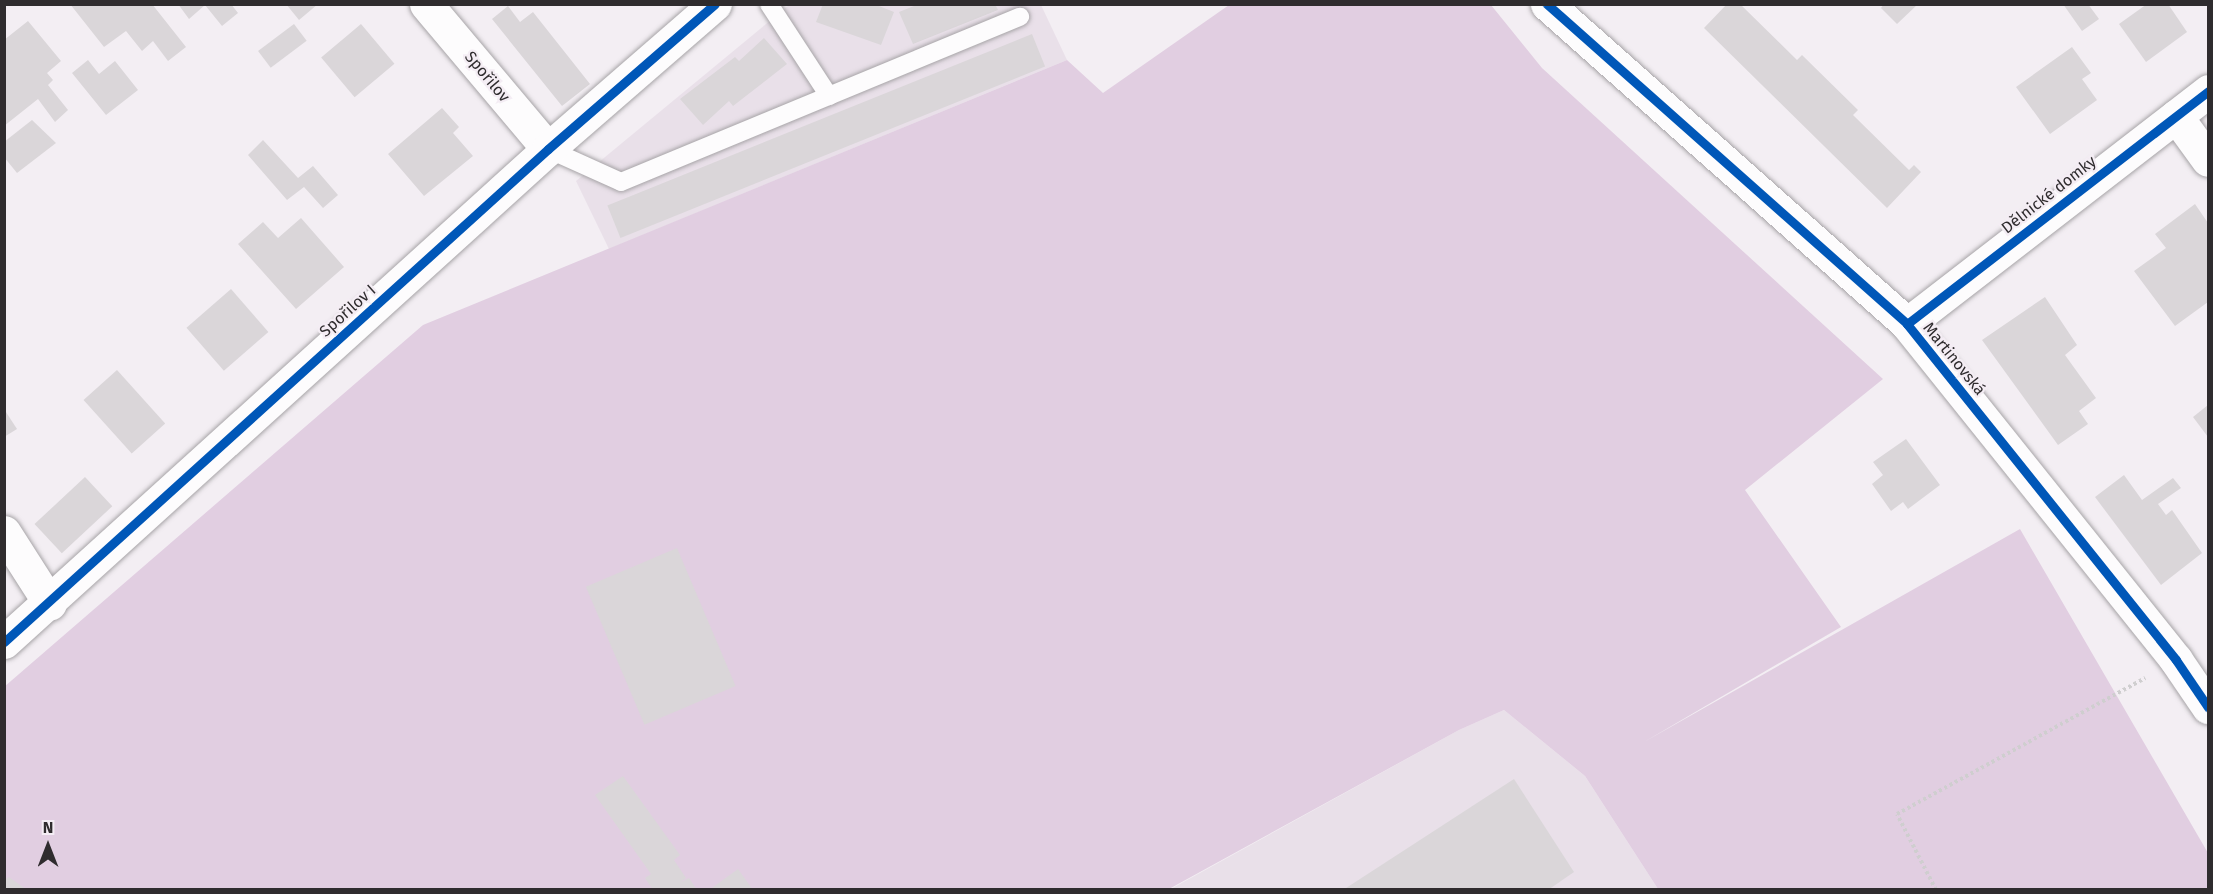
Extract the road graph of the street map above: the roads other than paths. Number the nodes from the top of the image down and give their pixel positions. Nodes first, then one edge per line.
1 (426, 4) edge
2 (715, 4) edge
3 (769, 4) edge
4 (1561, 9) edge
5 (1020, 17) dead end
6 (2208, 91) edge
7 (829, 96) junction
8 (2176, 116) junction
9 (548, 149) junction
10 (2208, 160) edge
11 (1907, 324) junction
12 (4, 532) edge
13 (50, 604) junction
14 (4, 642) edge
15 (2208, 707) edge

1 - 9 street, Spořilov
2 - 9 street, Spořilov I
3 - 7 lane
4 - 11 street, Martinovská
5 - 7 lane
6 - 8 street, Dělnické domky
7 - 9 lane
8 - 10 street
8 - 11 street, Dělnické domky
9 - 13 street, Spořilov I
11 - 15 street, Martinovská
12 - 13 street
13 - 14 street, Spořilov I

